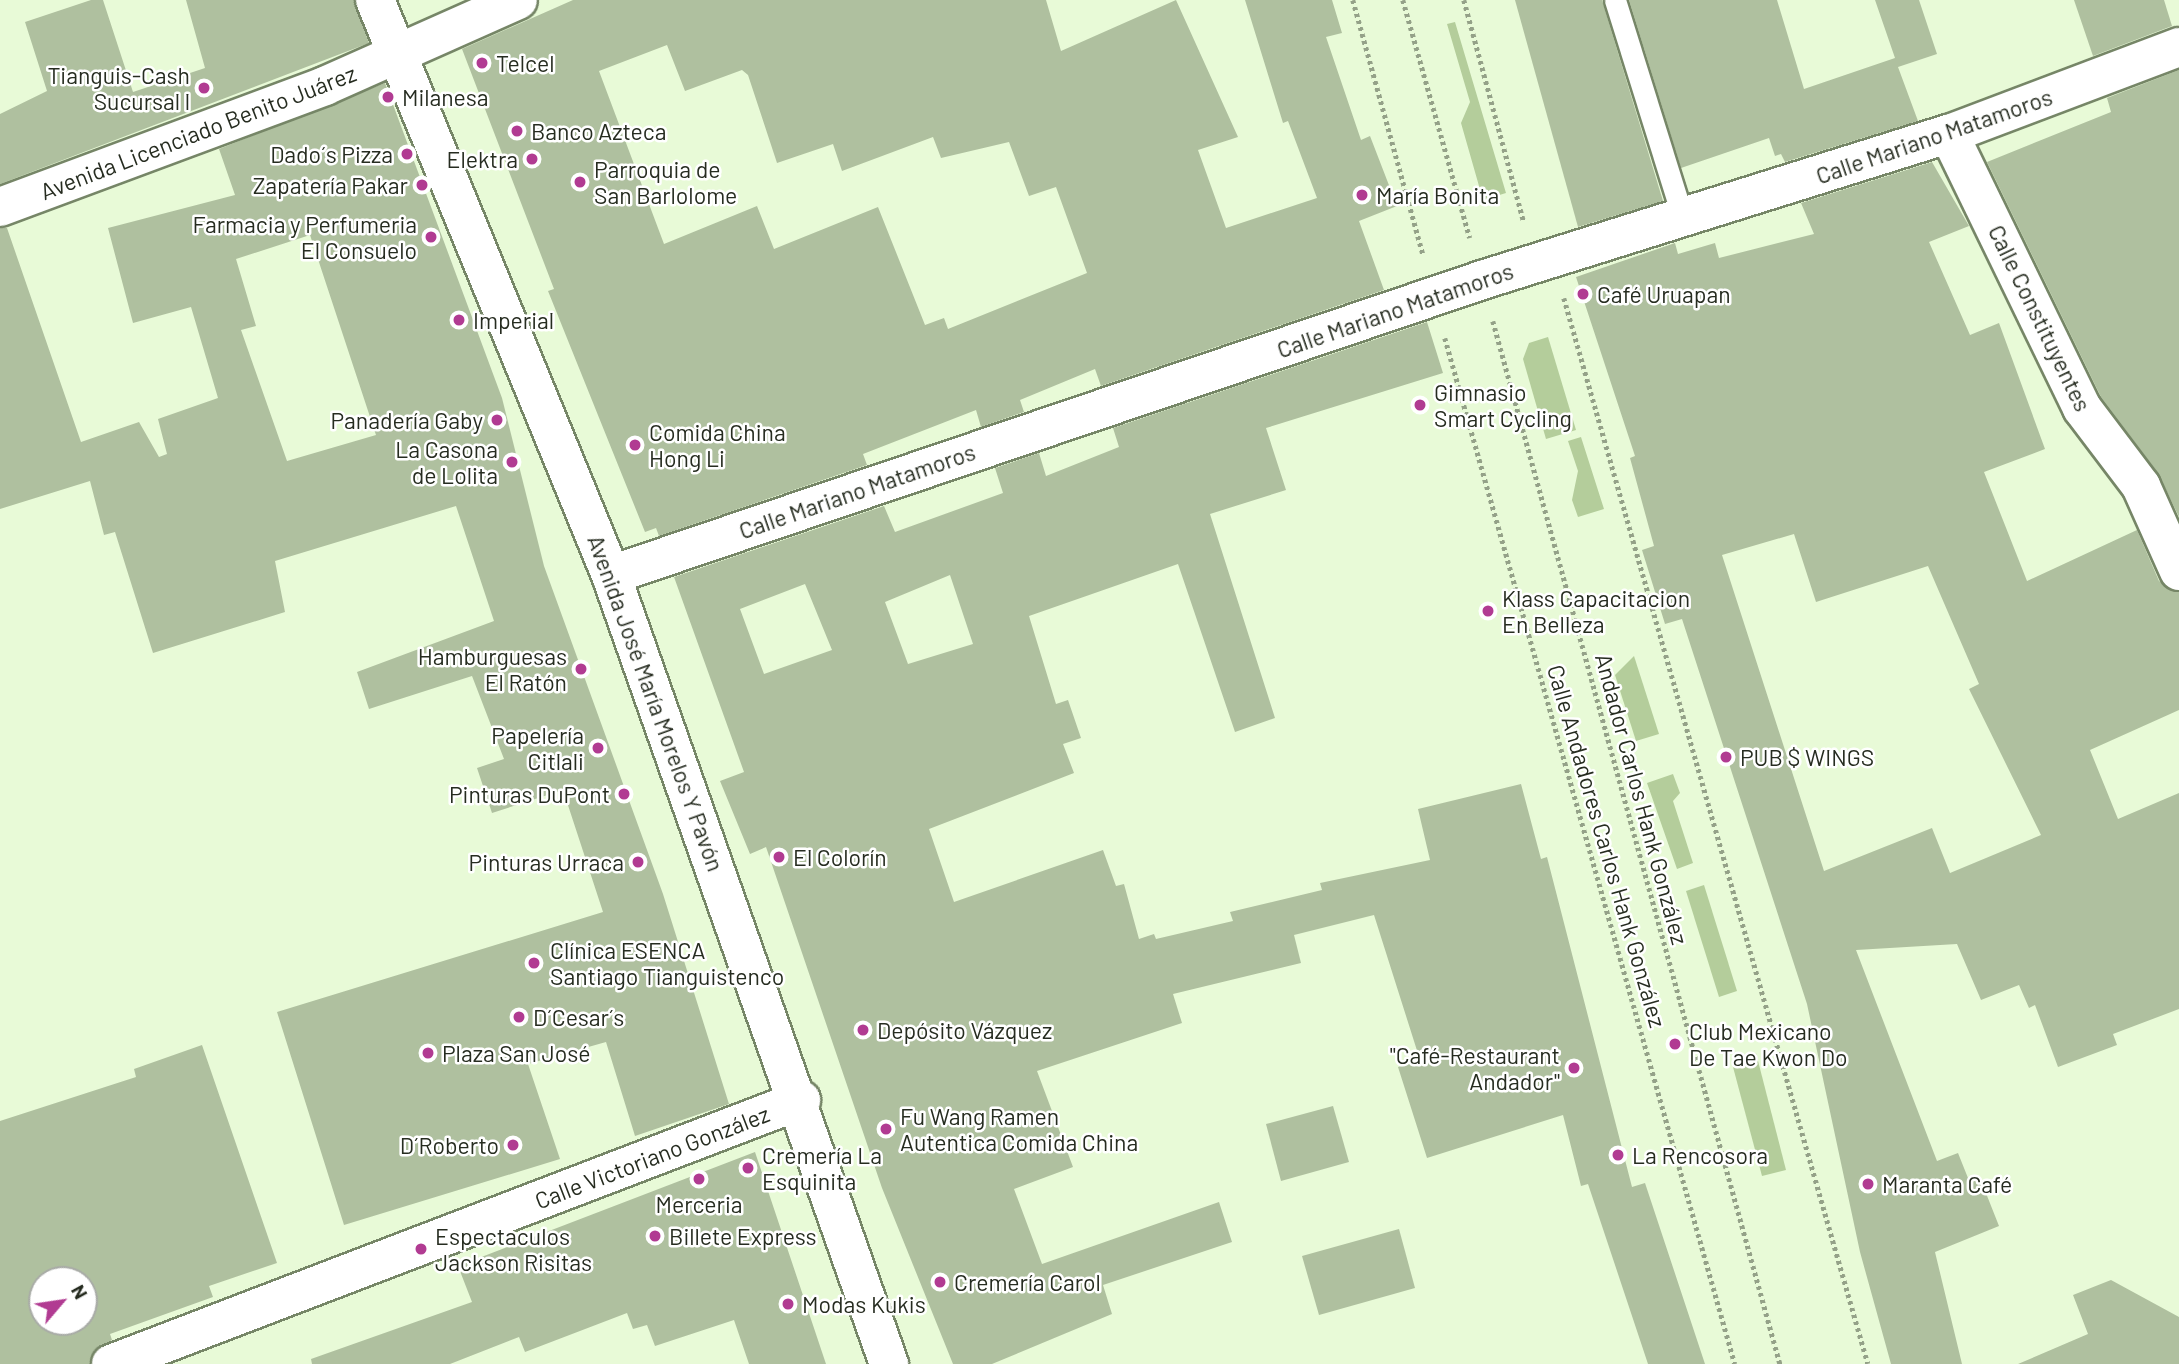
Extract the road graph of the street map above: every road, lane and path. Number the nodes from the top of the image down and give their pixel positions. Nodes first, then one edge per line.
1 (375, 0) edge
2 (518, 0) edge
3 (1353, 0) edge
4 (1403, 0) edge
5 (1464, 0) edge
6 (1615, 0) edge
7 (2179, 47) edge
8 (394, 53) junction
9 (1949, 134) junction
10 (0, 207) edge
11 (1684, 221) junction
12 (1544, 260) junction
13 (1482, 280) junction
14 (1434, 296) junction
15 (2179, 571) edge
16 (611, 575) junction
17 (801, 1100) junction
18 (111, 1364) edge
19 (889, 1364) edge
20 (1735, 1364) edge
21 (1780, 1364) edge
22 (1868, 1364) edge

1 - 8 main road, Avenida José María Morelos Y Pavón
2 - 8 main road, Avenida Licenciado Benito Juárez
3 - 14 path
4 - 13 path, Andador Carlos Hank González
5 - 12 path
6 - 11 lane
7 - 9 main road, Calle Mariano Matamoros
8 - 10 main road, Avenida Licenciado Benito Juárez
8 - 16 main road, Avenida José María Morelos Y Pavón
9 - 11 main road, Calle Mariano Matamoros
9 - 15 main road, Calle Constituyentes
11 - 12 main road, Calle Mariano Matamoros
12 - 13 main road, Calle Mariano Matamoros
12 - 22 path
13 - 14 main road, Calle Mariano Matamoros
13 - 21 path, Andador Carlos Hank González
14 - 16 main road, Calle Mariano Matamoros
14 - 20 path, Calle Andadores Carlos Hank González
16 - 17 main road, Avenida José María Morelos Y Pavón
17 - 18 main road, Calle Victoriano González
17 - 19 main road, Avenida José María Morelos Y Pavón

